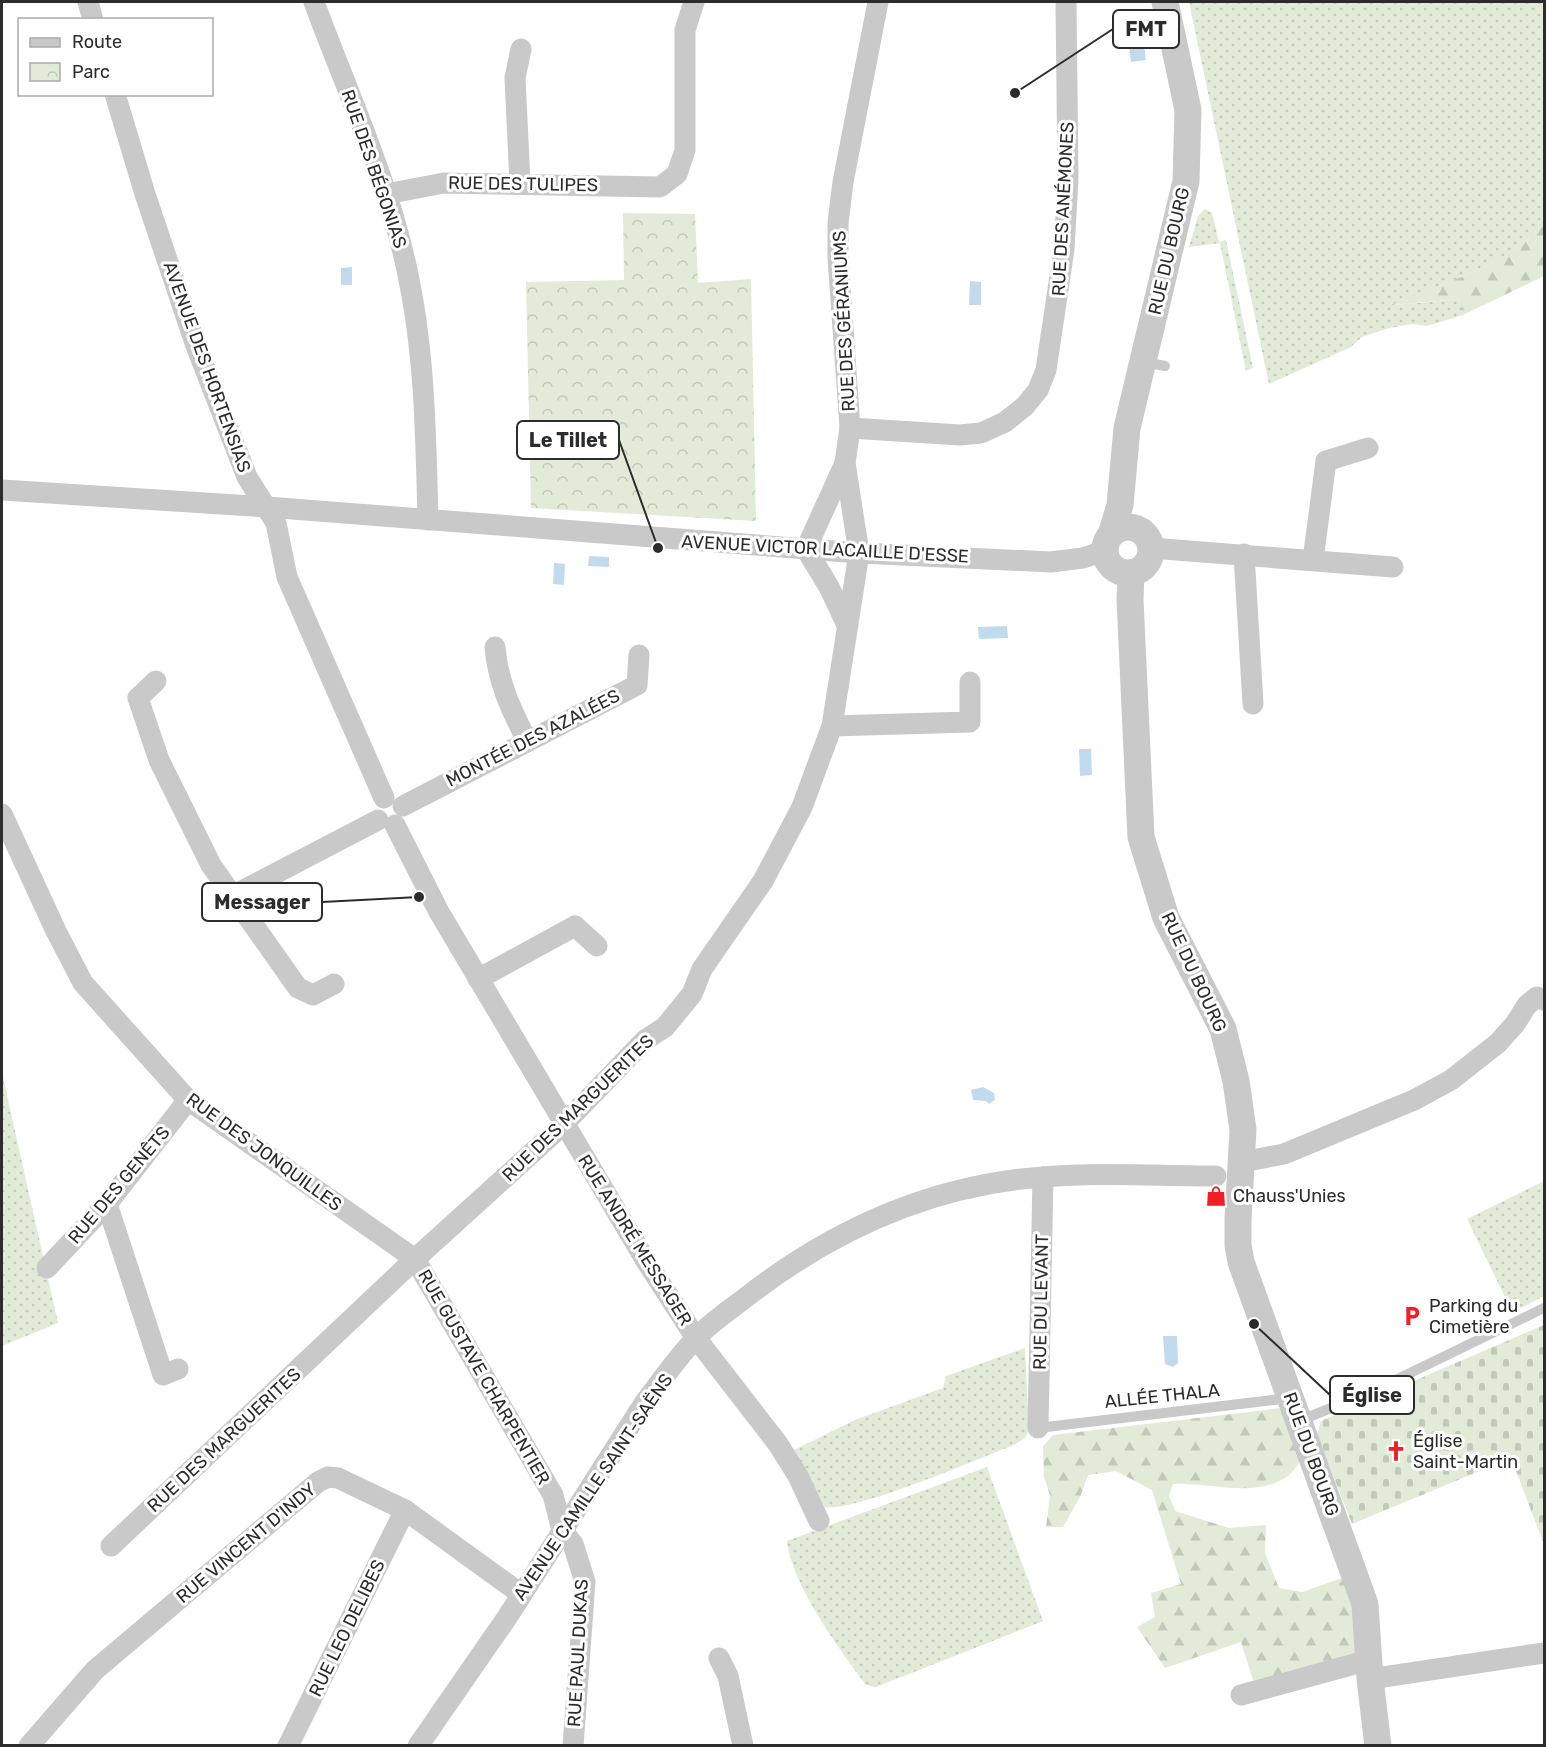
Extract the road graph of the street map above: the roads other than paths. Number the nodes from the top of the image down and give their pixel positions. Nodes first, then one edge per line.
1 (88, 2) edge
2 (314, 2) edge
3 (694, 2) edge
4 (878, 2) edge
5 (1066, 2) edge
6 (1165, 2) edge
7 (92, 18) edge
8 (521, 49) dead end
9 (116, 96) edge
10 (520, 183) junction
11 (386, 194) junction
12 (850, 428) junction
13 (1127, 428) junction
14 (1368, 448) dead end
15 (845, 463) junction
16 (2, 490) edge
17 (272, 515) junction
18 (428, 520) junction
19 (1148, 541) junction
20 (1108, 542) junction
21 (806, 549) junction
22 (859, 553) junction
23 (1244, 554) junction
24 (1313, 560) junction
25 (1393, 567) dead end
26 (1131, 573) junction
27 (847, 625) junction
28 (495, 647) dead end
29 (639, 655) dead end
30 (156, 681) dead end
31 (970, 682) dead end
32 (1253, 704) dead end
33 (832, 726) junction
34 (527, 741) junction
35 (390, 812) junction
36 (2, 814) edge
37 (234, 895) junction
38 (597, 946) dead end
39 (478, 979) junction
40 (334, 984) dead end
41 (1545, 1000) edge
42 (188, 1100) junction
43 (564, 1124) junction
44 (1242, 1162) junction
45 (1216, 1176) dead end
46 (1043, 1177) junction
47 (107, 1204) junction
48 (415, 1259) junction
49 (47, 1268) dead end
50 (1545, 1308) edge
51 (696, 1338) junction
52 (178, 1370) dead end
53 (1295, 1410) junction
54 (1038, 1428) joint
55 (553, 1495) junction
56 (581, 1503) junction
57 (405, 1510) junction
58 (819, 1521) dead end
59 (562, 1530) junction
60 (111, 1546) dead end
61 (521, 1594) junction
62 (1545, 1653) edge
63 (719, 1658) dead end
64 (1369, 1670) junction
65 (1241, 1695) dead end
66 (29, 1746) edge
67 (288, 1746) edge
68 (418, 1746) edge
69 (573, 1746) edge
70 (743, 1746) edge
71 (1378, 1746) edge

1 - 7 street
2 - 11 street, RUE DES BÉGONIAS
3 - 10 street, RUE DES TULIPES
4 - 12 street, RUE DES GÉRANIUMS
5 - 12 street, RUE DES ANÉMONES
6 - 13 street, RUE DU BOURG
8 - 10 street
9 - 17 street, AVENUE DES HORTENSIAS
10 - 11 street, RUE DES TULIPES
11 - 18 street, RUE DES BÉGONIAS
12 - 15 street, RUE DES GÉRANIUMS
13 - 19 street, RUE DU BOURG
13 - 20 street, RUE DU BOURG
14 - 24 street
15 - 21 street, RUE DES GÉRANIUMS
15 - 22 street, RUE DES GÉRANIUMS
16 - 17 street, AVENUE VICTOR LACAILLE D'ESSE
17 - 18 street, AVENUE VICTOR LACAILLE D'ESSE
17 - 35 street, AVENUE DES HORTENSIAS
18 - 21 street, AVENUE VICTOR LACAILLE D'ESSE
19 - 20 street
19 - 23 street
19 - 26 street
20 - 22 street, AVENUE VICTOR LACAILLE D'ESSE
20 - 26 street
21 - 22 street, AVENUE VICTOR LACAILLE D'ESSE
21 - 27 street
22 - 27 street, RUE DES MARGUERITES
23 - 24 street
23 - 32 street
24 - 25 street
26 - 44 street, RUE DU BOURG
27 - 33 street, RUE DES MARGUERITES
28 - 34 street
29 - 34 street, MONTÉE DES AZALÉES
30 - 37 street
31 - 33 street
33 - 43 street, RUE DES MARGUERITES
34 - 35 street, MONTÉE DES AZALÉES
35 - 37 street, MONTÉE DES AZALÉES
35 - 39 street, RUE ANDRÉ MESSAGER
36 - 42 street, RUE DES JONQUILLES
37 - 40 street
38 - 39 street
39 - 43 street, RUE ANDRÉ MESSAGER
41 - 44 street
42 - 47 street, RUE DES GENÊTS
42 - 48 street, RUE DES JONQUILLES
43 - 48 street, RUE DES MARGUERITES
43 - 51 street, RUE ANDRÉ MESSAGER
44 - 53 street, RUE DU BOURG
45 - 46 street, AVENUE CAMILLE SAINT-SAËNS
46 - 51 street, AVENUE CAMILLE SAINT-SAËNS
46 - 54 street, RUE DU LEVANT
47 - 49 street, RUE DES GENÊTS
47 - 52 street
48 - 55 street, RUE GUSTAVE CHARPENTIER
48 - 60 street, RUE DES MARGUERITES
50 - 53 lane, ALLÉE THALA
51 - 56 street, AVENUE CAMILLE SAINT-SAËNS
51 - 58 street, RUE ANDRÉ MESSAGER
53 - 54 lane, ALLÉE THALA
53 - 64 street, RUE DU BOURG
55 - 56 street, RUE GUSTAVE CHARPENTIER
55 - 59 street, RUE GUSTAVE CHARPENTIER
56 - 59 street, AVENUE CAMILLE SAINT-SAËNS
57 - 61 street, RUE VINCENT D'INDY
57 - 66 street, RUE VINCENT D'INDY
57 - 67 street, RUE LEO DELIBES
59 - 61 street, AVENUE CAMILLE SAINT-SAËNS
59 - 69 street, RUE PAUL DUKAS
61 - 68 street, AVENUE CAMILLE SAINT-SAËNS
62 - 64 street
63 - 70 street
64 - 65 street
64 - 71 street, RUE DU BOURG

